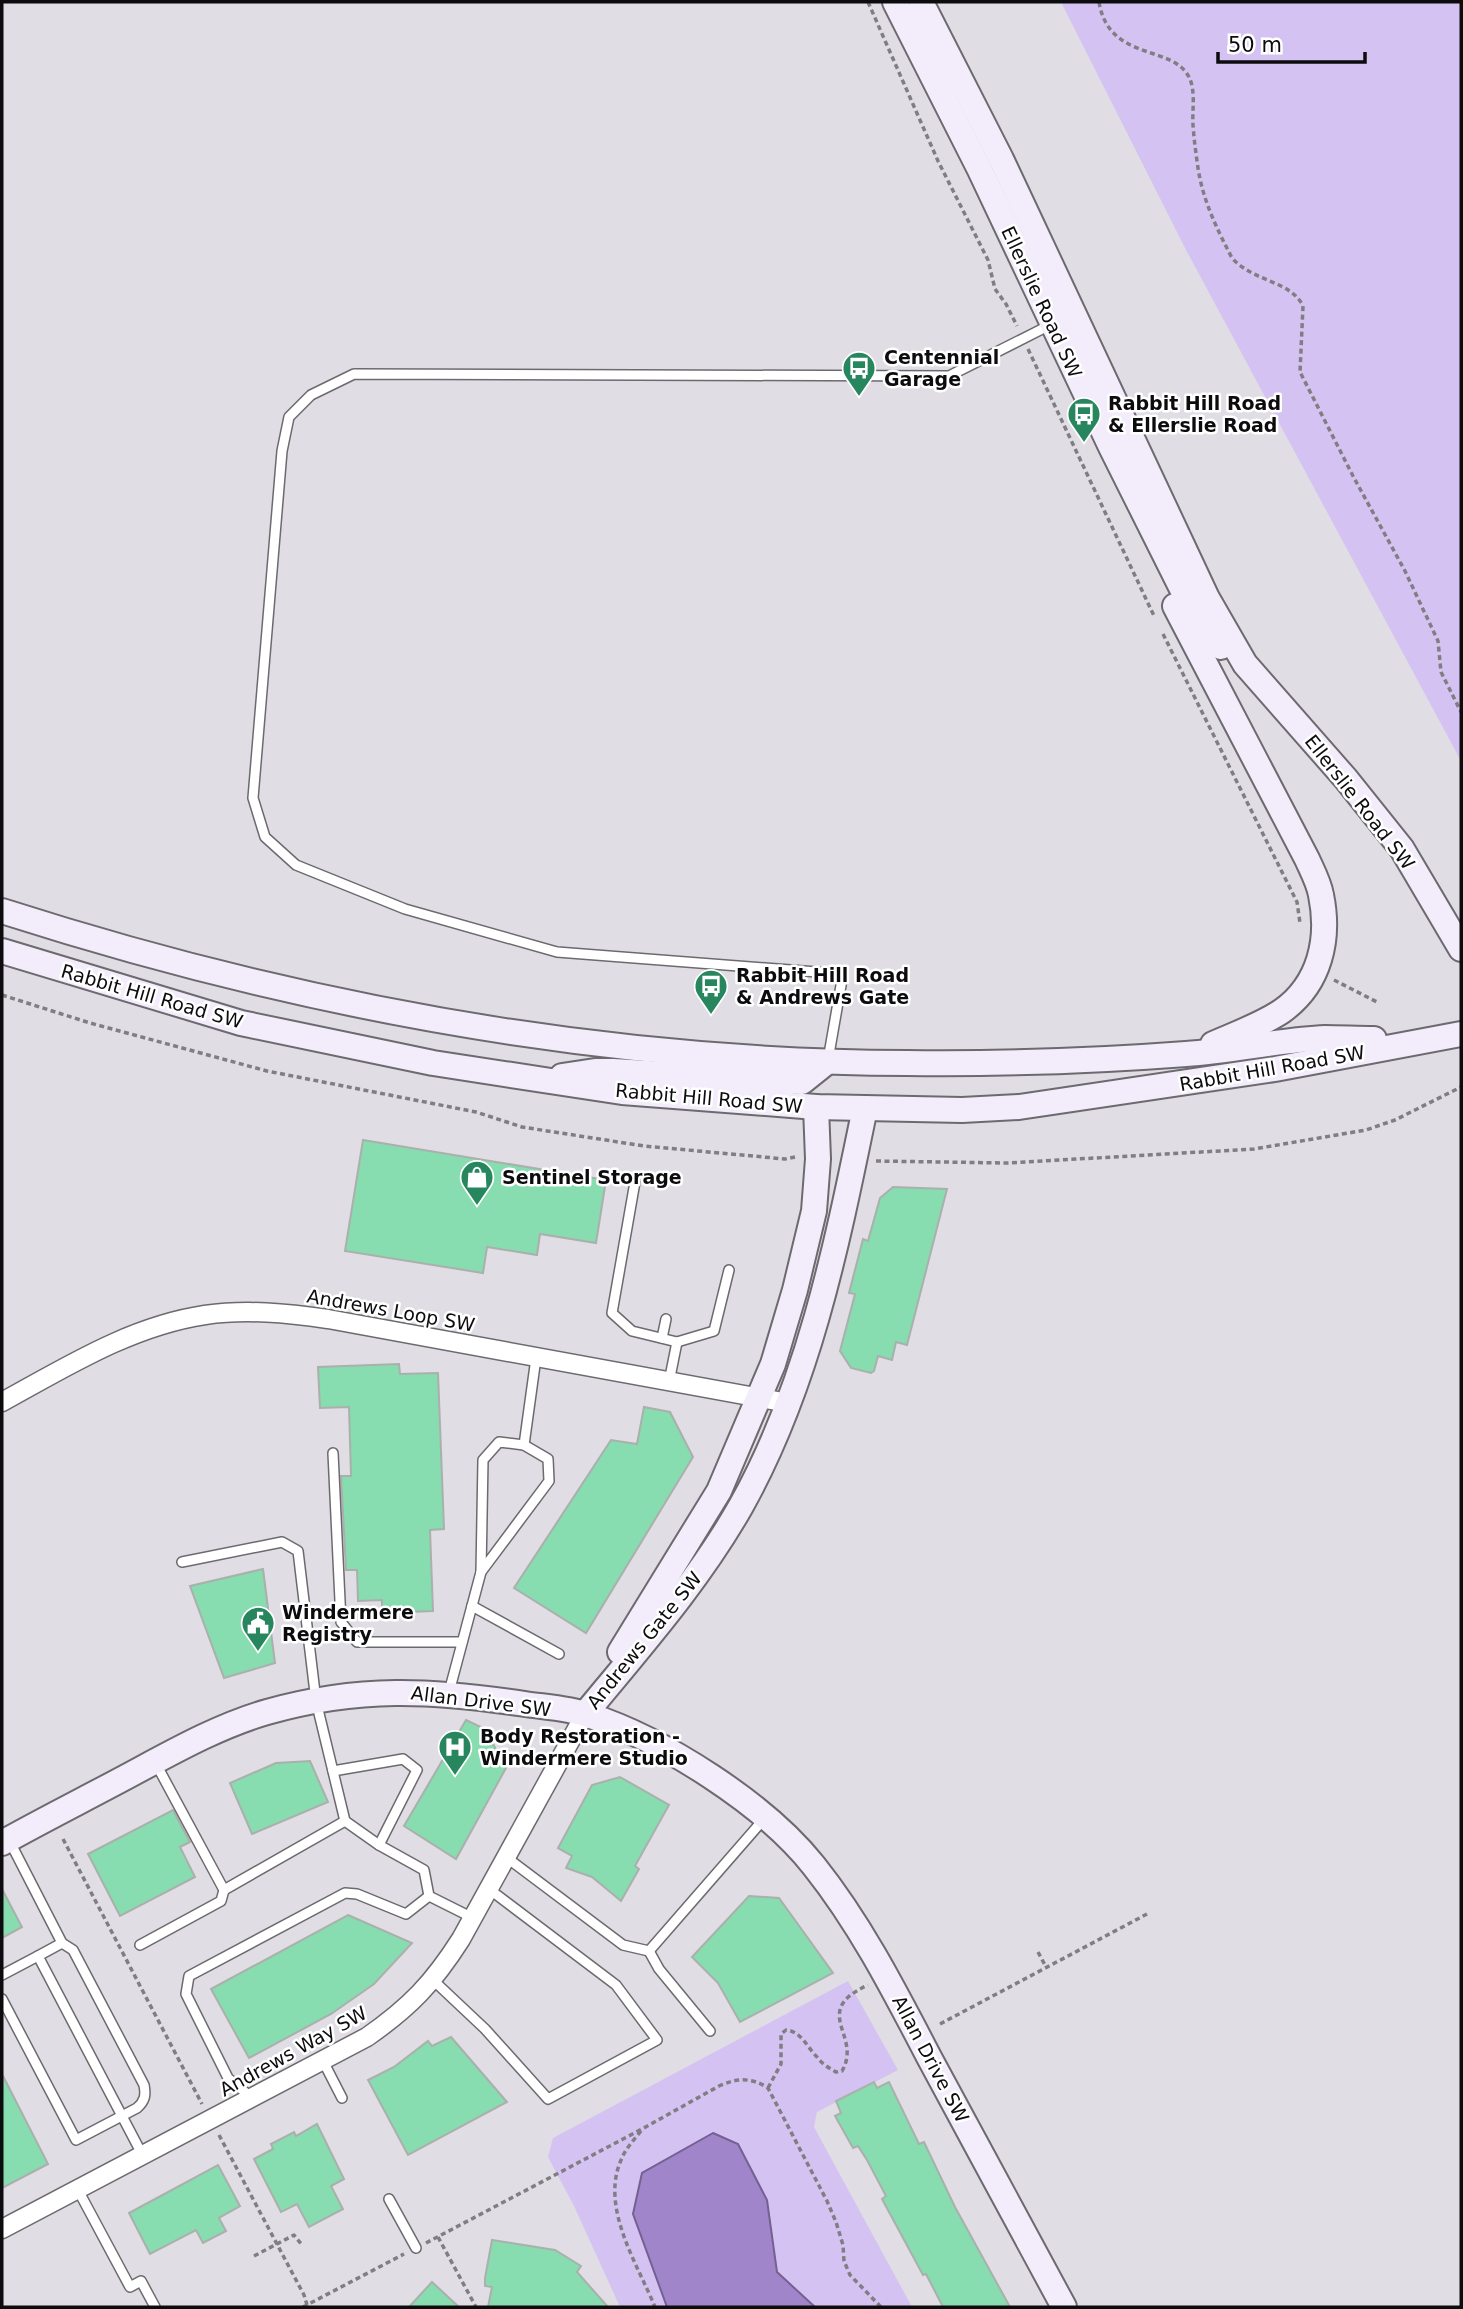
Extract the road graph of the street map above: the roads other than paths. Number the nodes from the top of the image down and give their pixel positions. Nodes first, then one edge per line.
1 (895, 2) edge
2 (921, 2) edge
3 (1063, 319) junction
4 (1111, 447) junction
5 (1245, 664) junction
6 (2, 911) edge
7 (1461, 949) edge
8 (2, 951) edge
9 (1461, 1034) edge
10 (1427, 1041) junction
11 (1194, 1054) junction
12 (827, 1062) junction
13 (537, 1080) junction
14 (816, 1107) junction
15 (864, 1108) junction
16 (635, 1182) dead end
17 (729, 1270) dead end
18 (666, 1319) dead end
19 (662, 1338) junction
20 (677, 1342) junction
21 (537, 1358) junction
22 (669, 1382) junction
23 (759, 1399) junction
24 (2, 1402) edge
25 (788, 1403) junction
26 (524, 1445) junction
27 (333, 1453) dead end
28 (182, 1562) dead end
29 (481, 1572) junction
30 (472, 1605) junction
31 (462, 1642) junction
32 (559, 1654) dead end
33 (449, 1693) junction
34 (316, 1701) junction
35 (585, 1714) junction
36 (155, 1762) junction
37 (333, 1771) junction
38 (765, 1818) junction
39 (345, 1821) junction
40 (5, 1841) edge
41 (379, 1845) junction
42 (506, 1857) junction
43 (489, 1889) junction
44 (224, 1890) junction
45 (429, 1896) junction
46 (473, 1918) junction
47 (62, 1943) junction
48 (140, 1945) dead end
49 (649, 1951) junction
50 (38, 1956) junction
51 (2, 1975) edge
52 (433, 1980) junction
53 (2, 1999) edge
54 (710, 2031) dead end
55 (323, 2061) junction
56 (252, 2098) junction
57 (342, 2098) dead end
58 (122, 2117) junction
59 (143, 2156) junction
60 (78, 2190) junction
61 (388, 2199) dead end
62 (2, 2230) edge
63 (415, 2248) road end
64 (155, 2307) edge
65 (1064, 2307) edge

1 - 3 main road, Ellerslie Road SW
2 - 3 main road, Ellerslie Road SW
3 - 4 main road, Ellerslie Road SW
3 - 5 main road, Ellerslie Road SW
3 - 12 lane
4 - 5 main road, Ellerslie Road SW
4 - 11 main road
5 - 7 main road, Ellerslie Road SW
6 - 12 main road, Rabbit Hill Road SW
8 - 13 main road, Rabbit Hill Road SW
9 - 10 main road, Rabbit Hill Road SW
10 - 11 main road, Rabbit Hill Road SW
10 - 15 main road, Rabbit Hill Road SW
11 - 12 main road, Rabbit Hill Road SW
12 - 13 main road
13 - 14 main road, Rabbit Hill Road SW
14 - 15 main road, Rabbit Hill Road SW
14 - 23 main road, Andrews Gate SW
15 - 25 main road, Andrews Gate SW
16 - 19 lane
17 - 20 lane
18 - 19 lane
19 - 20 lane
20 - 22 lane
21 - 22 street, Andrews Loop SW
21 - 24 street, Andrews Loop SW
21 - 26 lane
22 - 23 street, Andrews Loop SW
23 - 25 street, Andrews Loop SW
23 - 35 main road, Andrews Gate SW
25 - 35 main road, Andrews Gate SW
26 - 29 lane
26 - 29 lane
27 - 31 lane
28 - 34 lane
29 - 30 lane
30 - 31 lane
30 - 32 lane
31 - 33 lane
33 - 34 main road, Allan Drive SW
33 - 35 main road, Allan Drive SW
34 - 36 main road, Allan Drive SW
34 - 37 lane
35 - 38 main road, Allan Drive SW
35 - 42 street, Andrews Way SW
36 - 40 main road, Allan Drive SW
36 - 44 lane
37 - 39 lane
37 - 41 lane
38 - 49 lane
38 - 65 main road, Allan Drive SW
39 - 41 lane
39 - 44 lane
40 - 47 lane
41 - 45 lane
42 - 43 street, Andrews Way SW
42 - 49 lane
43 - 46 street, Andrews Way SW
43 - 52 lane
44 - 48 lane
45 - 46 lane
45 - 56 lane
46 - 52 street, Andrews Way SW
47 - 50 lane
47 - 58 lane
49 - 54 lane
50 - 51 lane
50 - 58 lane
52 - 55 street, Andrews Way SW
53 - 58 lane
55 - 56 street, Andrews Way SW
55 - 57 lane
56 - 59 street, Andrews Way SW
58 - 59 lane
59 - 60 street, Andrews Way SW
60 - 62 street, Andrews Way SW
60 - 64 lane
61 - 63 lane

